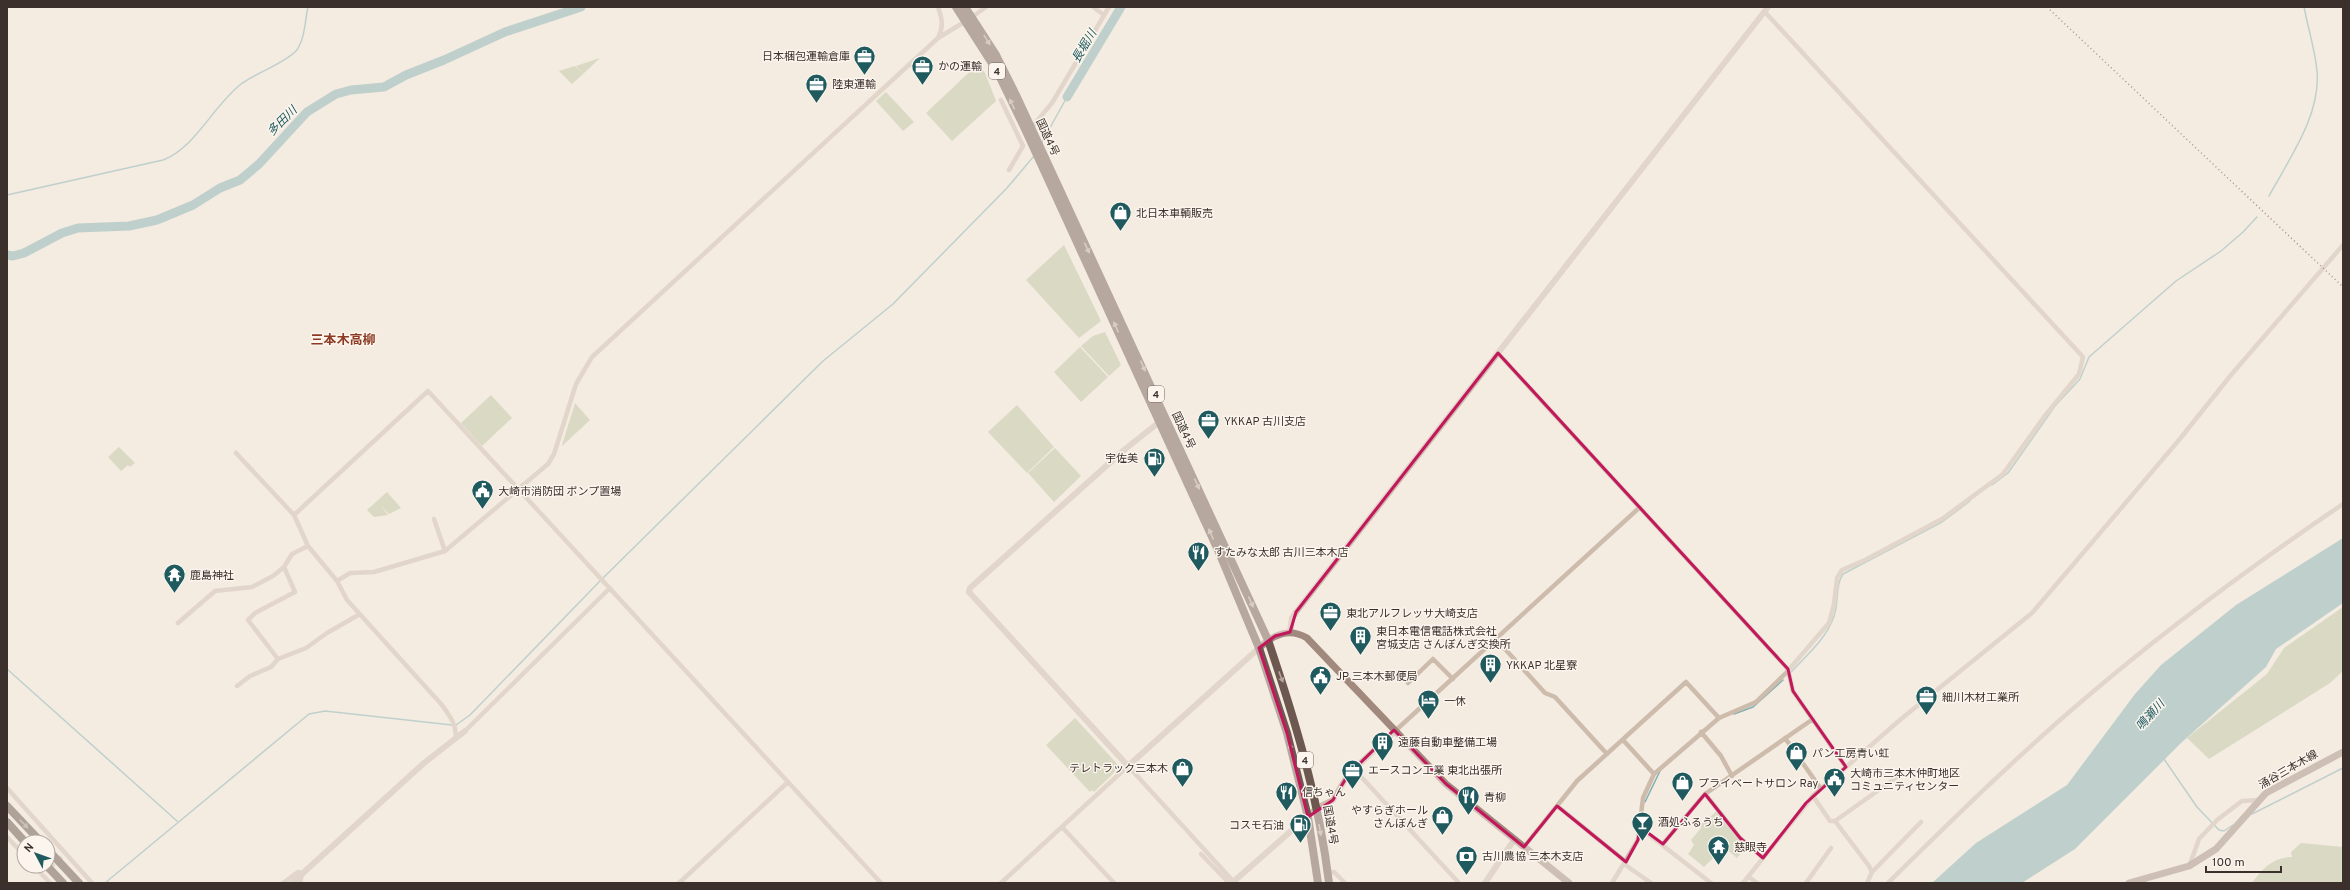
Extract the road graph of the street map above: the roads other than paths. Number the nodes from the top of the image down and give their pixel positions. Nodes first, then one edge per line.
1 (938, 7) edge
2 (956, 7) edge
3 (966, 7) edge
4 (986, 7) edge
5 (1094, 7) edge
6 (1109, 7) edge
7 (1766, 9) edge
8 (1104, 15) junction
9 (969, 19) junction
10 (938, 38) junction
11 (1001, 100) dead end
12 (1027, 132) junction
13 (1009, 170) dead end
14 (2343, 245) edge
15 (1498, 353) junction
16 (1163, 419) junction
17 (236, 453) dead end
18 (519, 489) junction
19 (2343, 504) edge
20 (1640, 507) junction
21 (294, 515) junction
22 (434, 519) dead end
23 (308, 546) junction
24 (445, 551) junction
25 (284, 567) junction
26 (337, 581) junction
27 (610, 588) junction
28 (360, 614) junction
29 (178, 623) dead end
30 (1290, 632) junction
31 (1268, 640) junction
32 (1496, 640) junction
33 (1259, 648) junction
34 (278, 659) junction
35 (1788, 669) junction
36 (1452, 679) junction
37 (1408, 683) dead end
38 (237, 686) dead end
39 (1719, 718) junction
40 (1813, 719) junction
41 (465, 731) joint
42 (1395, 731) junction
43 (1702, 734) junction
44 (456, 738) junction
45 (1785, 738) junction
46 (1623, 740) junction
47 (2343, 752) edge
48 (1606, 754) junction
49 (1128, 766) junction
50 (1846, 767) junction
51 (1354, 769) junction
52 (1654, 774) junction
53 (1732, 776) junction
54 (1896, 777) dead end
55 (788, 782) junction
56 (7, 788) edge
57 (1821, 789) junction
58 (1705, 794) junction
59 (1813, 796) junction
60 (2259, 800) junction
61 (7, 806) edge
62 (1557, 806) junction
63 (1317, 808) junction
64 (1308, 817) junction
65 (1835, 821) junction
66 (7, 822) edge
67 (1921, 822) dead end
68 (1062, 827) junction
69 (1639, 827) junction
70 (18, 834) edge
71 (33, 834) edge
72 (7, 837) edge
73 (1514, 840) junction
74 (1663, 844) junction
75 (16, 847) edge
76 (1524, 847) junction
77 (1830, 848) dead end
78 (1201, 854) dead end
79 (1763, 858) junction
80 (56, 859) edge
81 (1625, 863) junction
82 (2189, 866) junction
83 (1872, 872) junction
84 (302, 873) junction
85 (1328, 873) junction
86 (50, 874) edge
87 (1749, 876) junction
88 (1231, 882) edge
89 (63, 883) edge
90 (79, 883) edge
91 (92, 883) edge
92 (283, 883) edge
93 (292, 883) edge
94 (300, 883) edge
95 (679, 883) edge
96 (881, 883) edge
97 (1001, 883) edge
98 (1114, 883) edge
99 (1318, 883) edge
100 (1329, 883) edge
101 (1345, 883) edge
102 (1459, 883) edge
103 (1485, 883) edge
104 (1569, 883) edge
105 (1612, 883) edge
106 (1651, 883) edge
107 (1711, 883) edge
108 (1743, 883) edge
109 (1757, 883) edge
110 (1806, 883) edge
111 (1867, 883) edge
112 (1888, 883) edge
113 (2129, 883) edge

1 - 10 street
2 - 9 highway, 国道4号 / 4
3 - 9 highway, 国道4号 / 4
4 - 9 street
5 - 8 street
6 - 8 street
7 - 15 street
7 - 35 street
8 - 12 street
9 - 10 street
9 - 12 highway, 国道4号 / 4
10 - 18 street
11 - 12 street
12 - 13 street
12 - 16 highway, 国道4号 / 4
14 - 50 street
15 - 20 street
15 - 30 street
16 -> 31 highway, 国道4号 / 4
33 -> 16 highway, 国道4号 / 4
16 - 49 street
17 - 21 street
18 - 21 street
18 - 24 street
18 - 27 street
19 - 112 street
20 - 32 street
20 - 35 street
21 - 23 street
22 - 24 street
23 - 25 street
23 - 26 street
24 - 26 street
25 - 29 street
25 - 34 street
26 - 28 street
27 - 41 street
27 - 55 street
28 - 34 street
28 - 44 street
30 - 31 main road
30 - 42 main road
31 - 33 main road
31 -> 63 highway, 国道4号 / 4
32 - 36 street
32 - 48 street
33 - 49 street
64 -> 33 highway, 国道4号 / 4
34 - 38 street
35 - 39 street
35 - 40 street
36 - 37 street
36 - 42 street
39 - 43 street
39 - 46 street
40 - 45 street
40 - 50 street
41 - 44 street
42 - 51 street
42 - 73 main road
43 - 52 street
43 - 53 street
44 - 84 street
45 - 53 street
45 - 57 street
46 - 48 street
46 - 52 street
47 - 60 main road, 涌谷三本木線
48 - 62 street
49 - 68 street
49 - 88 street
50 - 57 street
51 - 63 street
51 - 102 street
52 - 69 street
53 - 58 street
54 - 65 street
55 - 95 street
55 - 96 street
56 - 91 street
57 - 59 street
58 - 74 street
58 - 79 street
59 - 65 street
59 - 79 street
60 - 82 main road, 涌谷三本木線
60 - 82 street
61 -> 71 highway
62 - 76 street
62 - 81 street
63 - 64 street
63 -> 85 highway, 国道4号 / 4
64 - 88 street
64 - 99 highway, 国道4号 / 4
65 - 83 street
66 - 70 highway
67 - 83 street
68 - 97 street
68 - 98 street
69 - 74 street
69 - 81 street
72 - 75 street
73 - 76 main road
73 - 103 street
74 - 107 street
76 - 104 main road
77 - 110 street
78 - 88 street
79 - 87 street
80 - 90 highway
81 - 105 street
81 - 106 street
82 - 113 main road, 涌谷三本木線
83 - 111 street
84 - 92 street
84 - 93 street
84 - 94 street
85 - 100 highway, 国道4号 / 4
85 - 101 street
86 - 89 highway
87 - 108 street
87 - 109 street

